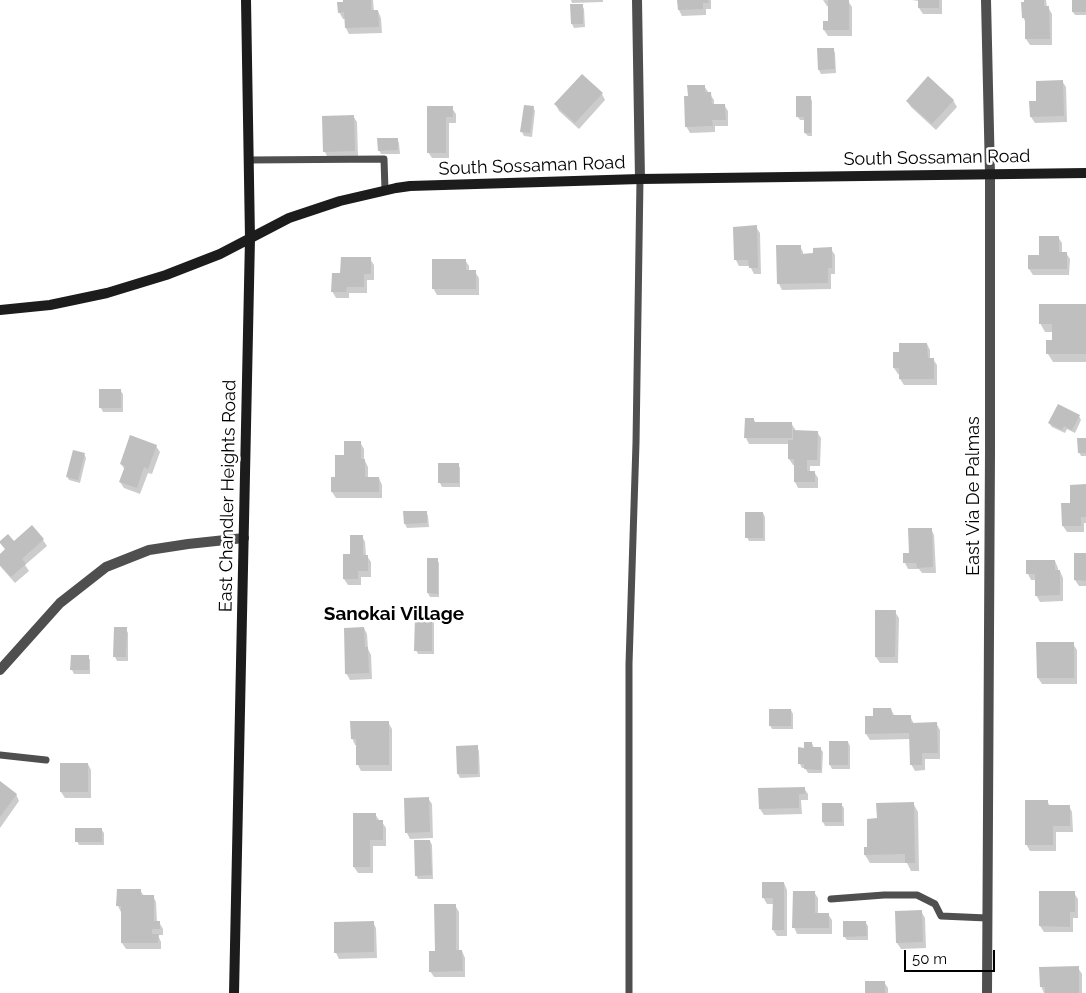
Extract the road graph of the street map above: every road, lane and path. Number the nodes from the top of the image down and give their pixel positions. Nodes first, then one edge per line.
1 (246, 0) edge
2 (637, 0) edge
3 (986, 0) edge
4 (249, 160) junction
5 (1086, 173) edge
6 (990, 174) junction
7 (640, 179) junction
8 (385, 190) junction
9 (250, 238) junction
10 (0, 310) edge
11 (244, 538) junction
12 (0, 670) edge
13 (0, 756) edge
14 (46, 760) dead end
15 (831, 899) dead end
16 (988, 918) junction
17 (234, 993) edge
18 (629, 993) edge
19 (987, 993) edge

1 - 4 main road, East Chandler Heights Road
2 - 7 street
3 - 6 street, East Via De Palmas
4 - 8 lane
4 - 9 main road, East Chandler Heights Road
5 - 6 main road, South Sossaman Road
6 - 7 main road, South Sossaman Road
6 - 16 street, East Via De Palmas
7 - 8 main road, South Sossaman Road
7 - 18 lane
8 - 9 main road, South Sossaman Road
9 - 10 main road, South Sossaman Road
9 - 11 main road, East Chandler Heights Road
11 - 12 street
11 - 17 main road, East Chandler Heights Road
13 - 14 lane
15 - 16 lane
16 - 19 street, East Via De Palmas

